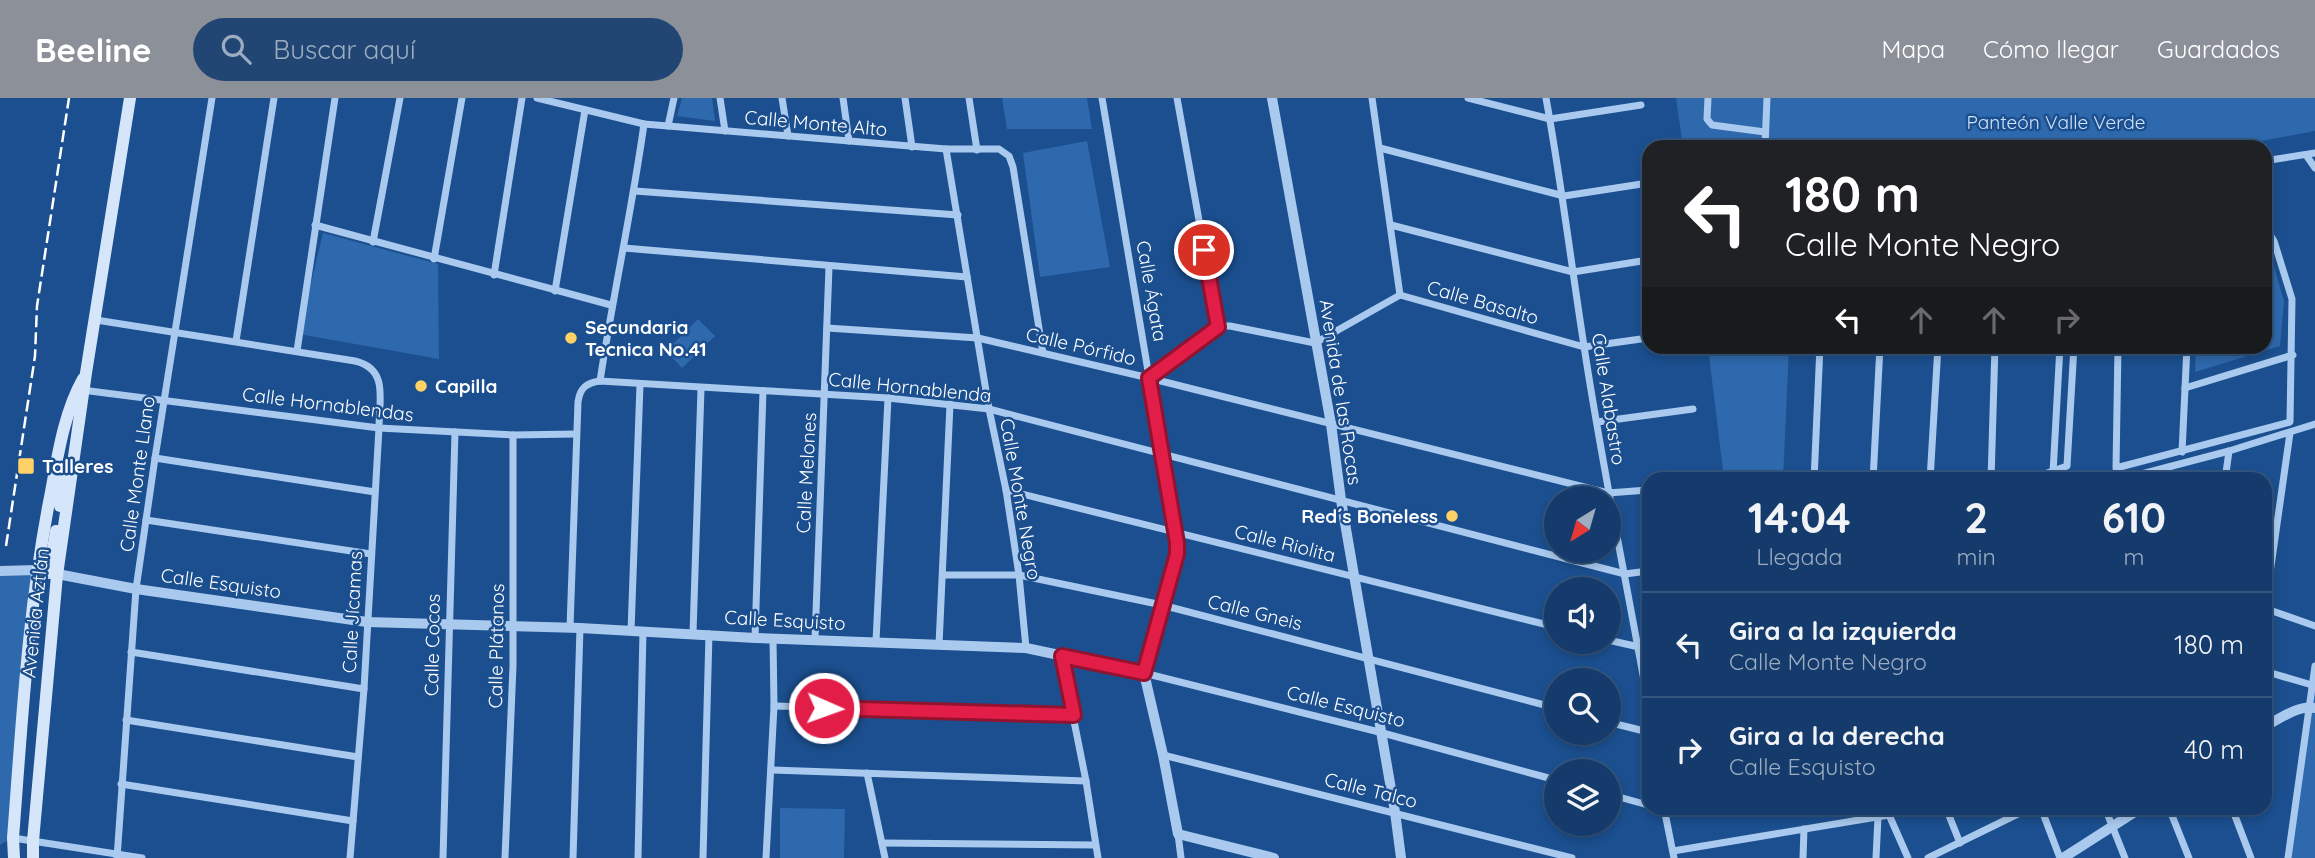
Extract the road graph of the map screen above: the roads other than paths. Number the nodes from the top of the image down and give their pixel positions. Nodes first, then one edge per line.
1 (130, 98) edge
2 (212, 98) edge
3 (274, 98) edge
4 (335, 98) edge
5 (400, 98) edge
6 (462, 98) edge
7 (522, 98) edge
8 (537, 98) edge
9 (674, 98) edge
10 (720, 98) edge
11 (782, 98) edge
12 (843, 98) edge
13 (905, 98) edge
14 (969, 98) edge
15 (1102, 98) edge
16 (1177, 98) edge
17 (1272, 98) edge
18 (1372, 98) edge
19 (1468, 98) edge
20 (1546, 98) edge
21 (1707, 98) edge
22 (1767, 98) edge
23 (1641, 106) dead end
24 (585, 110) junction
25 (1550, 118) junction
26 (644, 124) junction
27 (668, 126) junction
28 (725, 131) junction
29 (1765, 132) junction
30 (788, 136) junction
31 (1765, 140) edge
32 (849, 141) junction
33 (912, 147) junction
34 (1380, 148) junction
35 (946, 149) junction
36 (977, 150) junction
37 (2315, 153) edge
38 (2306, 155) junction
39 (2272, 161) edge
40 (2315, 168) edge
41 (1642, 184) edge
42 (635, 191) junction
43 (1564, 196) junction
44 (958, 215) junction
45 (315, 225) junction
46 (1391, 225) junction
47 (2272, 238) edge
48 (2274, 241) joint
49 (373, 242) junction
50 (624, 248) junction
51 (434, 259) junction
52 (1642, 261) edge
53 (829, 267) junction
54 (1573, 272) junction
55 (494, 275) junction
56 (967, 277) junction
57 (555, 291) junction
58 (1400, 295) junction
59 (611, 305) junction
60 (96, 320) junction
61 (1218, 327) junction
62 (827, 328) junction
63 (176, 331) junction
64 (978, 338) junction
65 (1642, 339) edge
66 (236, 341) junction
67 (1315, 343) junction
68 (1584, 347) junction
69 (297, 351) junction
70 (1043, 353) junction
71 (1820, 354) edge
72 (1880, 354) edge
73 (1938, 354) edge
74 (1995, 354) edge
75 (2060, 354) edge
76 (2074, 354) edge
77 (2118, 354) edge
78 (2187, 354) edge
79 (2293, 355) junction
80 (1149, 378) junction
81 (600, 381) junction
82 (640, 385) junction
83 (701, 388) junction
84 (2185, 388) junction
85 (81, 389) junction
86 (763, 391) junction
87 (826, 394) junction
88 (888, 398) junction
89 (164, 400) junction
90 (950, 404) junction
91 (989, 408) junction
92 (1693, 409) dead end
93 (1597, 422) junction
94 (1331, 424) junction
95 (2315, 424) edge
96 (379, 428) junction
97 (455, 432) junction
98 (2290, 433) junction
99 (576, 434) junction
100 (513, 435) junction
101 (2229, 451) junction
102 (2182, 452) junction
103 (1160, 453) junction
104 (155, 457) junction
105 (2169, 467) junction
106 (1814, 472) edge
107 (1873, 472) edge
108 (1930, 472) edge
109 (1991, 472) edge
110 (2053, 472) edge
111 (2056, 472) edge
112 (2150, 472) edge
113 (2168, 472) edge
114 (2226, 472) edge
115 (1580, 486) edge
116 (1607, 486) edge
117 (1006, 490) junction
118 (1642, 490) edge
119 (375, 492) junction
120 (1621, 492) edge
121 (1341, 500) junction
122 (146, 520) junction
123 (1175, 531) junction
124 (371, 554) junction
125 (1621, 554) edge
126 (2272, 559) edge
127 (0, 571) edge
128 (1642, 572) edge
129 (47, 573) junction
130 (1625, 573) junction
131 (943, 575) junction
132 (1019, 575) junction
133 (1354, 577) junction
134 (136, 589) junction
135 (1162, 605) junction
136 (2272, 611) edge
137 (367, 622) junction
138 (448, 624) junction
139 (1544, 624) edge
140 (512, 626) junction
141 (2315, 626) edge
142 (575, 628) junction
143 (637, 631) junction
144 (693, 633) junction
145 (709, 634) junction
146 (755, 638) junction
147 (774, 639) junction
148 (815, 639) junction
149 (876, 641) junction
150 (1621, 643) edge
151 (939, 645) junction
152 (1642, 647) edge
153 (1026, 648) junction
154 (1639, 648) junction
155 (131, 652) junction
156 (1062, 656) junction
157 (1367, 657) junction
158 (1642, 666) edge
159 (2315, 666) edge
160 (1144, 673) junction
161 (2272, 673) edge
162 (2312, 685) junction
163 (364, 689) junction
164 (1544, 705) edge
165 (774, 706) junction
166 (2312, 707) edge
167 (1074, 715) junction
168 (126, 720) junction
169 (2272, 722) edge
170 (1621, 725) edge
171 (1642, 730) edge
172 (1380, 732) junction
173 (1163, 755) junction
174 (358, 757) junction
175 (772, 770) junction
176 (867, 773) junction
177 (1544, 777) edge
178 (1086, 781) junction
179 (121, 784) junction
180 (1621, 798) edge
181 (1642, 803) edge
182 (1395, 812) junction
183 (1664, 815) edge
184 (1882, 815) edge
185 (1889, 815) edge
186 (1950, 815) edge
187 (2016, 815) edge
188 (2044, 815) edge
189 (2108, 815) edge
190 (2130, 815) edge
191 (2172, 815) edge
192 (2235, 815) edge
193 (1878, 817) junction
194 (353, 821) junction
195 (2112, 827) junction
196 (1804, 829) junction
197 (1178, 834) junction
198 (13, 838) junction
199 (33, 841) junction
200 (882, 843) junction
201 (1960, 843) junction
202 (1096, 845) junction
203 (1674, 854) edge
204 (1251, 855) edge
205 (117, 856) edge
206 (13, 858) edge
207 (33, 858) edge
208 (142, 858) edge
209 (350, 858) edge
210 (443, 858) edge
211 (505, 858) edge
212 (573, 858) edge
213 (638, 858) edge
214 (703, 858) edge
215 (766, 858) edge
216 (885, 858) edge
217 (1098, 858) edge
218 (1181, 858) edge
219 (1274, 858) edge
220 (1401, 858) edge
221 (1572, 858) edge
222 (1803, 858) edge
223 (1876, 858) edge
224 (1908, 858) edge
225 (1928, 858) edge
226 (2062, 858) edge
227 (2125, 858) edge
228 (2189, 858) edge
229 (2251, 858) edge
230 (2288, 858) edge

1 - 60 main road, Avenida Aztlán
2 - 63 street, Calle Monte Llano
3 - 66 street
4 - 45 street
5 - 49 street
6 - 51 street
7 - 55 street
8 - 24 street, Calle Monte Alto
9 - 27 street
10 - 28 street
11 - 30 street
12 - 32 street
13 - 33 street
14 - 36 street
15 - 80 street, Calle Ágata
16 - 61 street
17 - 67 street, Avenida de las Rocas
18 - 34 street
19 - 25 street
20 - 25 street, Calle Alabastro
21 - 29 street
22 - 29 street
23 - 25 street
24 - 26 street, Calle Monte Alto
24 - 57 street
25 - 43 street, Calle Alabastro
26 - 27 street, Calle Monte Alto
26 - 42 street
27 - 28 street, Calle Monte Alto
28 - 30 street, Calle Monte Alto
29 - 31 street
30 - 32 street, Calle Monte Alto
32 - 33 street, Calle Monte Alto
33 - 35 street, Calle Monte Alto
34 - 43 street
34 - 46 street
35 - 36 street, Calle Monte Alto
35 - 44 street, Calle Monte Negro
36 - 70 street, Calle Monte Alto
37 - 38 street
38 - 39 street
38 - 40 street
41 - 43 street
42 - 44 street
42 - 50 street
43 - 54 street, Calle Alabastro
44 - 56 street, Calle Monte Negro
45 - 49 street
45 - 69 street
46 - 54 street
46 - 58 street
47 - 48 street
48 - 79 street
49 - 51 street
50 - 53 street
50 - 59 street
51 - 55 street
52 - 54 street
53 - 56 street
53 - 62 street, Calle Melones
54 - 68 street, Calle Alabastro
55 - 57 street
56 - 64 street, Calle Monte Negro
57 - 59 street
58 - 67 street, Calle Basalto
58 - 68 street, Calle Basalto
59 - 81 street
60 - 63 street
60 - 85 main road, Avenida Aztlán
61 - 67 street
61 - 80 street
62 - 64 street, Calle Pórfido
62 - 87 street, Calle Melones
63 - 66 street
63 - 89 street, Calle Monte Llano
64 - 70 street, Calle Pórfido
64 - 91 street, Calle Monte Negro
65 - 68 street
66 - 69 street
67 - 94 street, Avenida de las Rocas
68 - 93 street, Calle Alabastro
69 - 96 street, Calle Jícamas
70 - 80 street, Calle Pórfido
71 - 106 street
72 - 107 street
73 - 108 street
74 - 109 street
75 - 110 street
76 - 111 street
77 - 102 street
78 - 84 street
79 - 84 street
79 - 102 street
80 - 94 street, Calle Pórfido
80 - 103 street, Calle Ágata
81 - 82 street, Calle Hornablenda
81 - 99 street
82 - 83 street, Calle Hornablenda
82 - 143 street
83 - 86 street, Calle Hornablenda
83 - 144 street
84 - 102 street
85 - 89 street, Calle Hornablendas
85 - 129 main road, Avenida Aztlán
85 - 129 main road, Avenida Aztlán
86 - 87 street, Calle Hornablenda
86 - 146 street
87 - 88 street, Calle Hornablenda
87 - 148 street, Calle Melones
88 - 90 street, Calle Hornablenda
88 - 149 street
89 - 96 street, Calle Hornablendas
89 - 104 street, Calle Monte Llano
90 - 91 street, Calle Hornablenda
90 - 131 street
91 - 103 street, Calle Hornablenda
91 - 117 street, Calle Monte Negro
92 - 93 street
93 - 116 street, Calle Alabastro
94 - 115 street, Calle Pórfido
94 - 121 street, Avenida de las Rocas
95 - 98 street
96 - 97 street, Calle Hornablendas
96 - 119 street, Calle Jícamas
97 - 100 street, Calle Hornablendas
97 - 138 street, Calle Cocos
98 - 101 street
98 - 126 street
99 - 100 street, Calle Hornablendas
99 - 142 street
100 - 140 street, Calle Plátanos
101 - 105 street
101 - 114 street
103 - 121 street, Calle Hornablenda
103 - 123 street, Calle Ágata
104 - 119 street
104 - 122 street, Calle Monte Llano
105 - 112 street
105 - 113 street
117 - 123 street, Calle Riolita
117 - 132 street, Calle Monte Negro
118 - 120 street, Calle Pórfido
119 - 124 street, Calle Jícamas
121 - 130 street, Calle Hornablenda
121 - 133 street, Avenida de las Rocas
122 - 124 street
122 - 134 street, Calle Monte Llano
123 - 133 street, Calle Riolita
123 - 135 street, Calle Ágata
124 - 137 street, Calle Jícamas
125 - 130 street, Calle Alabastro
127 - 129 street, Calle Esquisto
128 - 130 street, Calle Hornablenda
129 - 134 street, Calle Esquisto
129 - 198 main road, Avenida Aztlán
129 - 199 main road, Avenida Aztlán
130 - 154 street, Calle Alabastro
131 - 132 street, Calle Gneis
131 - 151 street
132 - 135 street, Calle Gneis
132 - 153 street, Calle Monte Negro
133 - 139 street, Calle Riolita
133 - 157 street, Avenida de las Rocas
134 - 137 street, Calle Esquisto
134 - 155 street, Calle Monte Llano
135 - 157 street, Calle Gneis
135 - 160 street, Calle Ágata
136 - 141 street
137 - 138 street, Calle Esquisto
137 - 163 street, Calle Jícamas
138 - 140 street, Calle Esquisto
138 - 210 street, Calle Cocos
140 - 142 street, Calle Esquisto
140 - 211 street, Calle Plátanos
142 - 143 street, Calle Esquisto
142 - 212 street
143 - 144 street, Calle Esquisto
143 - 213 street
144 - 145 street, Calle Esquisto
145 - 146 street, Calle Esquisto
145 - 214 street
146 - 147 street, Calle Esquisto
147 - 148 street, Calle Esquisto
147 - 165 street
148 - 149 street, Calle Esquisto
149 - 151 street, Calle Esquisto
150 - 154 street
151 - 153 street, Calle Esquisto
152 - 154 street
153 - 156 street, Calle Esquisto
154 - 158 street, Calle Alabastro
155 - 163 street
155 - 168 street, Calle Monte Llano
156 - 160 street, Calle Esquisto
156 - 167 street
157 - 164 street, Calle Gneis
157 - 172 street, Avenida de las Rocas
159 - 162 street
160 - 172 street, Calle Esquisto
160 - 173 street, Calle Ágata
161 - 162 street
162 - 166 street
163 - 174 street, Calle Jícamas
165 - 167 street
165 - 175 street
166 - 169 street
166 - 230 street
167 - 178 street
168 - 174 street
168 - 179 street, Calle Monte Llano
170 - 171 street
172 - 177 street, Calle Esquisto
172 - 182 street, Avenida de las Rocas
173 - 182 street, Calle Talco
173 - 197 street, Calle Ágata
174 - 194 street, Calle Jícamas
175 - 176 street
175 - 215 street
176 - 178 street
176 - 200 street
178 - 202 street
179 - 194 street
179 - 205 street, Calle Monte Llano
180 - 181 street
182 - 220 street, Avenida de las Rocas
182 - 221 street, Calle Talco
183 - 203 street
184 - 193 street
185 - 224 street
186 - 201 street
187 - 201 street
188 - 226 street
189 - 195 street
190 - 195 street
191 - 228 street
192 - 229 street
193 - 196 street
193 - 223 street
194 - 209 street, Calle Jícamas
195 - 226 street
195 - 227 street
196 - 203 street
196 - 222 street
197 - 204 street
197 - 218 street, Calle Ágata
198 - 199 street
198 - 206 main road, Avenida Aztlán
199 - 205 street
199 - 207 main road, Avenida Aztlán
200 - 202 street
200 - 216 street
201 - 225 street
202 - 217 street
204 - 219 street
205 - 208 street

